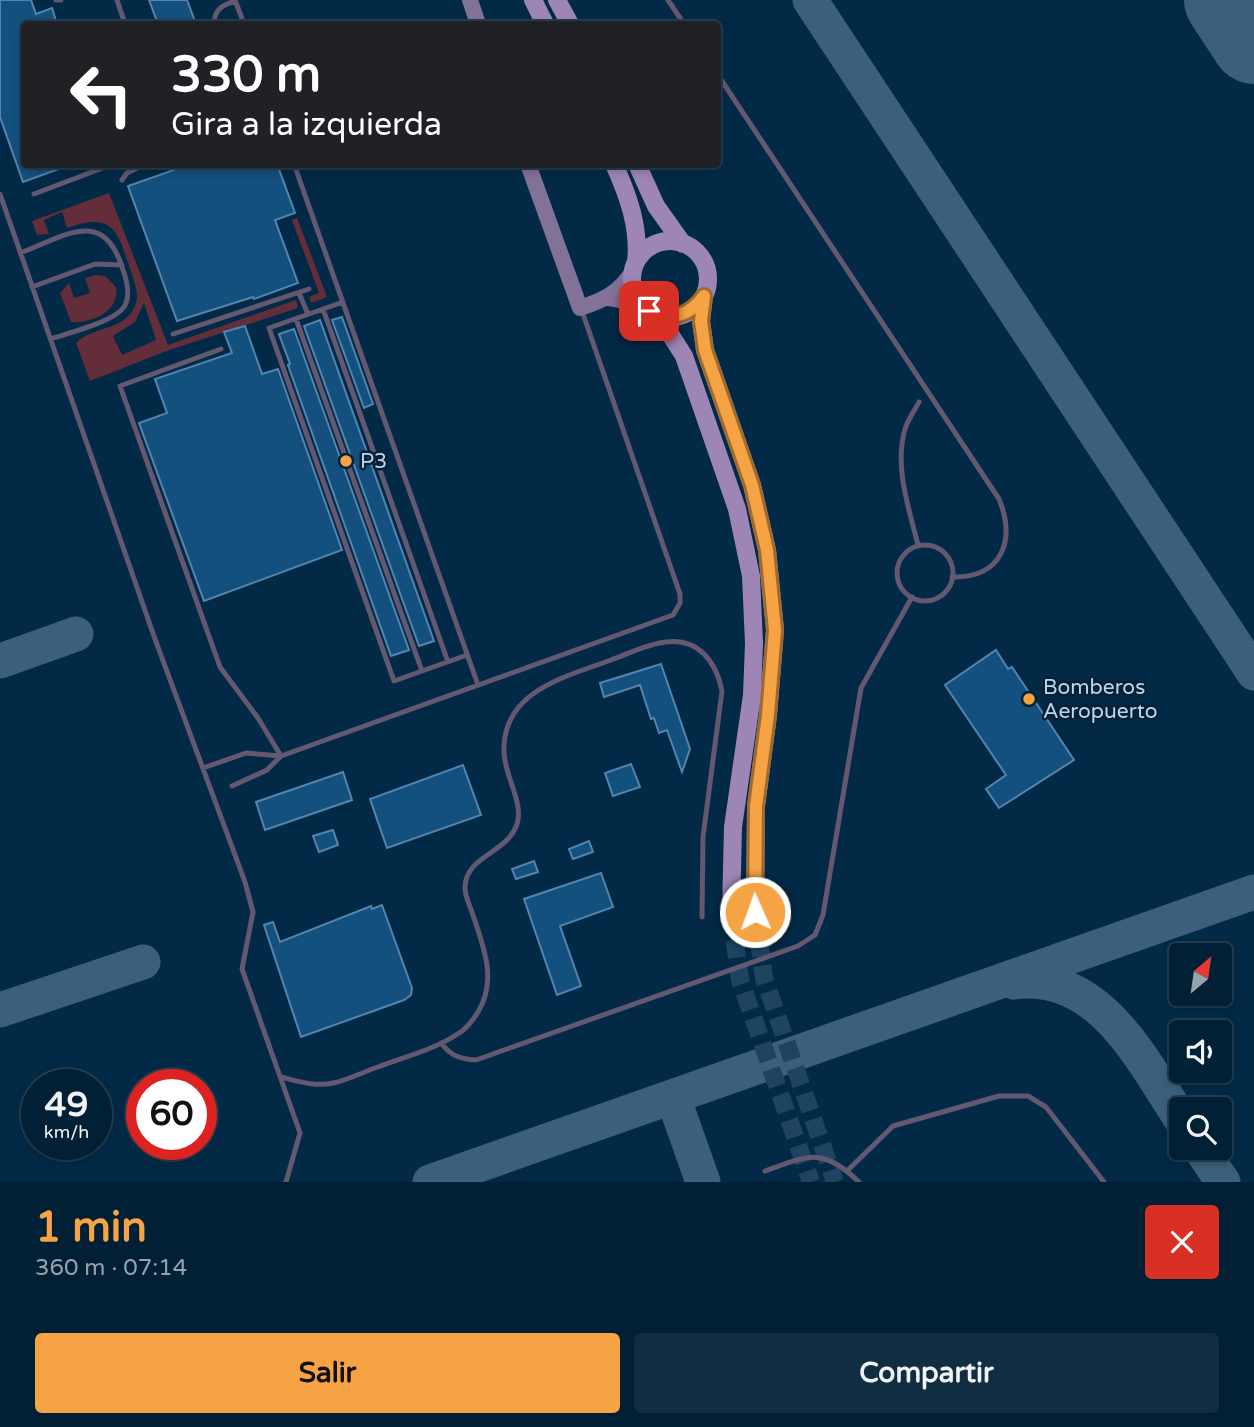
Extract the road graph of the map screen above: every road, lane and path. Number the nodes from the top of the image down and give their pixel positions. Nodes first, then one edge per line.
1 (117, 0) edge
2 (235, 0) edge
3 (470, 0) edge
4 (533, 0) edge
5 (557, 0) edge
6 (668, 0) edge
7 (124, 21) edge
8 (214, 21) edge
9 (243, 21) edge
10 (477, 21) edge
11 (544, 21) edge
12 (568, 21) edge
13 (682, 21) edge
14 (721, 80) edge
15 (102, 168) edge
16 (138, 168) edge
17 (295, 168) edge
18 (529, 168) edge
19 (616, 168) edge
20 (639, 168) edge
21 (122, 180) dead end
22 (0, 194) edge
23 (34, 194) dead end
24 (683, 244) junction
25 (20, 253) junction
26 (122, 265) junction
27 (635, 266) junction
28 (32, 287) junction
29 (309, 289) dead end
30 (299, 293) junction
31 (704, 296) junction
32 (608, 298) junction
33 (343, 303) junction
34 (641, 304) junction
35 (580, 308) junction
36 (323, 309) junction
37 (308, 314) junction
38 (658, 315) junction
39 (296, 318) junction
40 (173, 334) dead end
41 (51, 339) junction
42 (221, 349) dead end
43 (919, 402) dead end
44 (918, 545) junction
45 (952, 577) junction
46 (912, 597) junction
47 (467, 655) junction
48 (448, 662) junction
49 (422, 671) junction
50 (478, 685) junction
51 (281, 756) junction
52 (203, 768) junction
53 (232, 786) dead end
54 (755, 912) tunnel mouth
55 (731, 913) tunnel mouth
56 (702, 917) dead end
57 (441, 1043) junction
58 (281, 1077) junction
59 (765, 1171) dead end
60 (848, 1171) junction
61 (286, 1182) edge
62 (859, 1182) edge
63 (1104, 1182) edge

1 - 7 lane
2 - 8 lane
2 - 9 lane
3 - 10 street
4 - 11 main road
5 - 12 main road
6 - 13 lane
14 - 45 lane
15 - 23 lane
16 - 21 lane
17 - 33 lane
18 - 35 street
19 - 27 main road
20 - 24 main road
22 - 25 lane
24 - 27 main road
24 - 31 main road
25 - 26 lane
25 - 28 lane
26 - 28 lane
26 - 41 lane
27 - 32 street
27 - 34 main road
28 - 41 lane
29 - 30 lane
30 - 37 lane
30 - 40 lane
31 - 38 main road
31 - 54 main road
32 - 34 street
32 - 35 street
33 - 36 lane
33 - 47 lane
34 - 38 main road
35 - 50 lane
36 - 37 lane
36 - 48 lane
37 - 39 lane
38 - 55 main road
39 - 49 lane
39 - 49 lane
41 - 52 lane
42 - 51 lane
43 - 44 lane
44 - 45 lane
44 - 46 lane
45 - 46 lane
46 - 57 lane
47 - 48 lane
47 - 50 lane
48 - 49 lane
50 - 51 lane
51 - 52 lane
51 - 53 lane
52 - 58 lane
56 - 57 lane
57 - 58 lane
58 - 61 lane
59 - 60 lane
60 - 62 lane
60 - 63 lane

